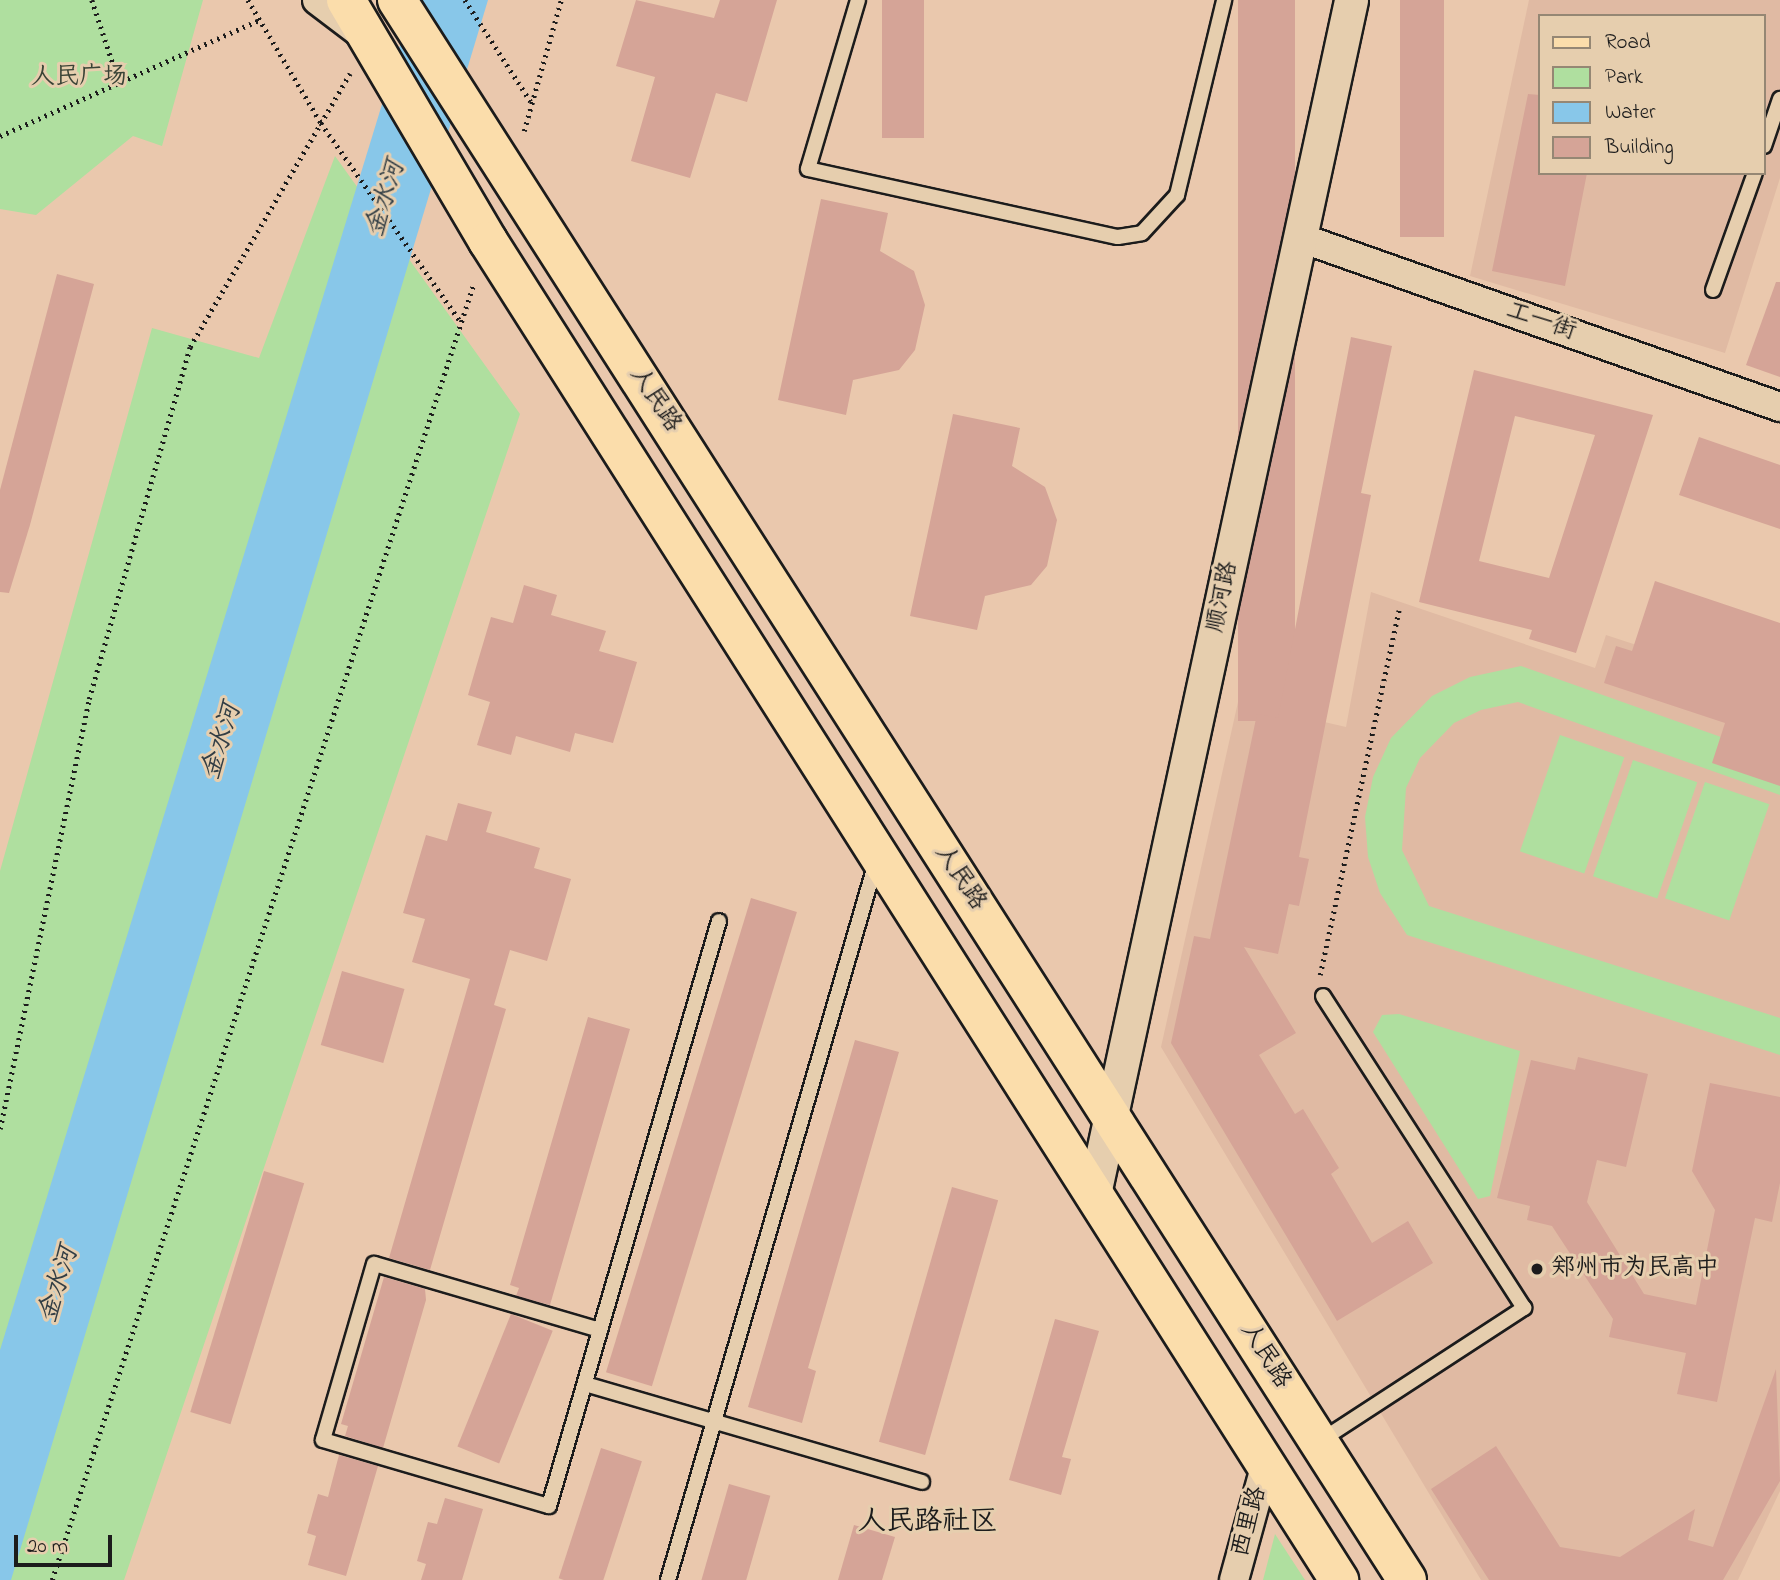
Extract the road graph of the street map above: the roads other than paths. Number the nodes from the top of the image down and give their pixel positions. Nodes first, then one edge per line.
1 (317, 0) edge
2 (346, 0) edge
3 (397, 0) edge
4 (858, 0) edge
5 (1224, 0) edge
6 (1351, 0) edge
7 (370, 40) junction
8 (1780, 99) edge
9 (1766, 140) edge
10 (1754, 175) edge
11 (1301, 238) junction
12 (1713, 290) dead end
13 (1780, 407) edge
14 (878, 855) junction
15 (719, 921) dead end
16 (1322, 996) road end
17 (1111, 1114) junction
18 (1094, 1194) junction
19 (600, 1330) junction
20 (584, 1384) junction
21 (714, 1422) junction
22 (1319, 1442) junction
23 (1265, 1464) junction
24 (922, 1482) dead end
25 (668, 1580) edge
26 (1234, 1580) edge
27 (1339, 1580) edge
28 (1408, 1580) edge

1 - 7 street
2 - 7 main road
3 - 17 main road, 人民路
4 - 5 lane
6 - 11 street, 顺河路
7 - 14 main road
8 - 9 lane
10 - 12 lane
11 - 13 street, 工一街
11 - 17 street, 顺河路
14 - 18 main road
14 - 21 lane
15 - 19 lane
16 - 22 lane
17 - 18 street, 顺河路
17 - 22 main road, 人民路
18 - 23 main road
19 - 20 lane
19 - 20 lane
20 - 21 lane
21 - 24 lane
21 - 25 lane
22 - 28 main road, 人民路
23 - 26 street, 西里路
23 - 27 main road

